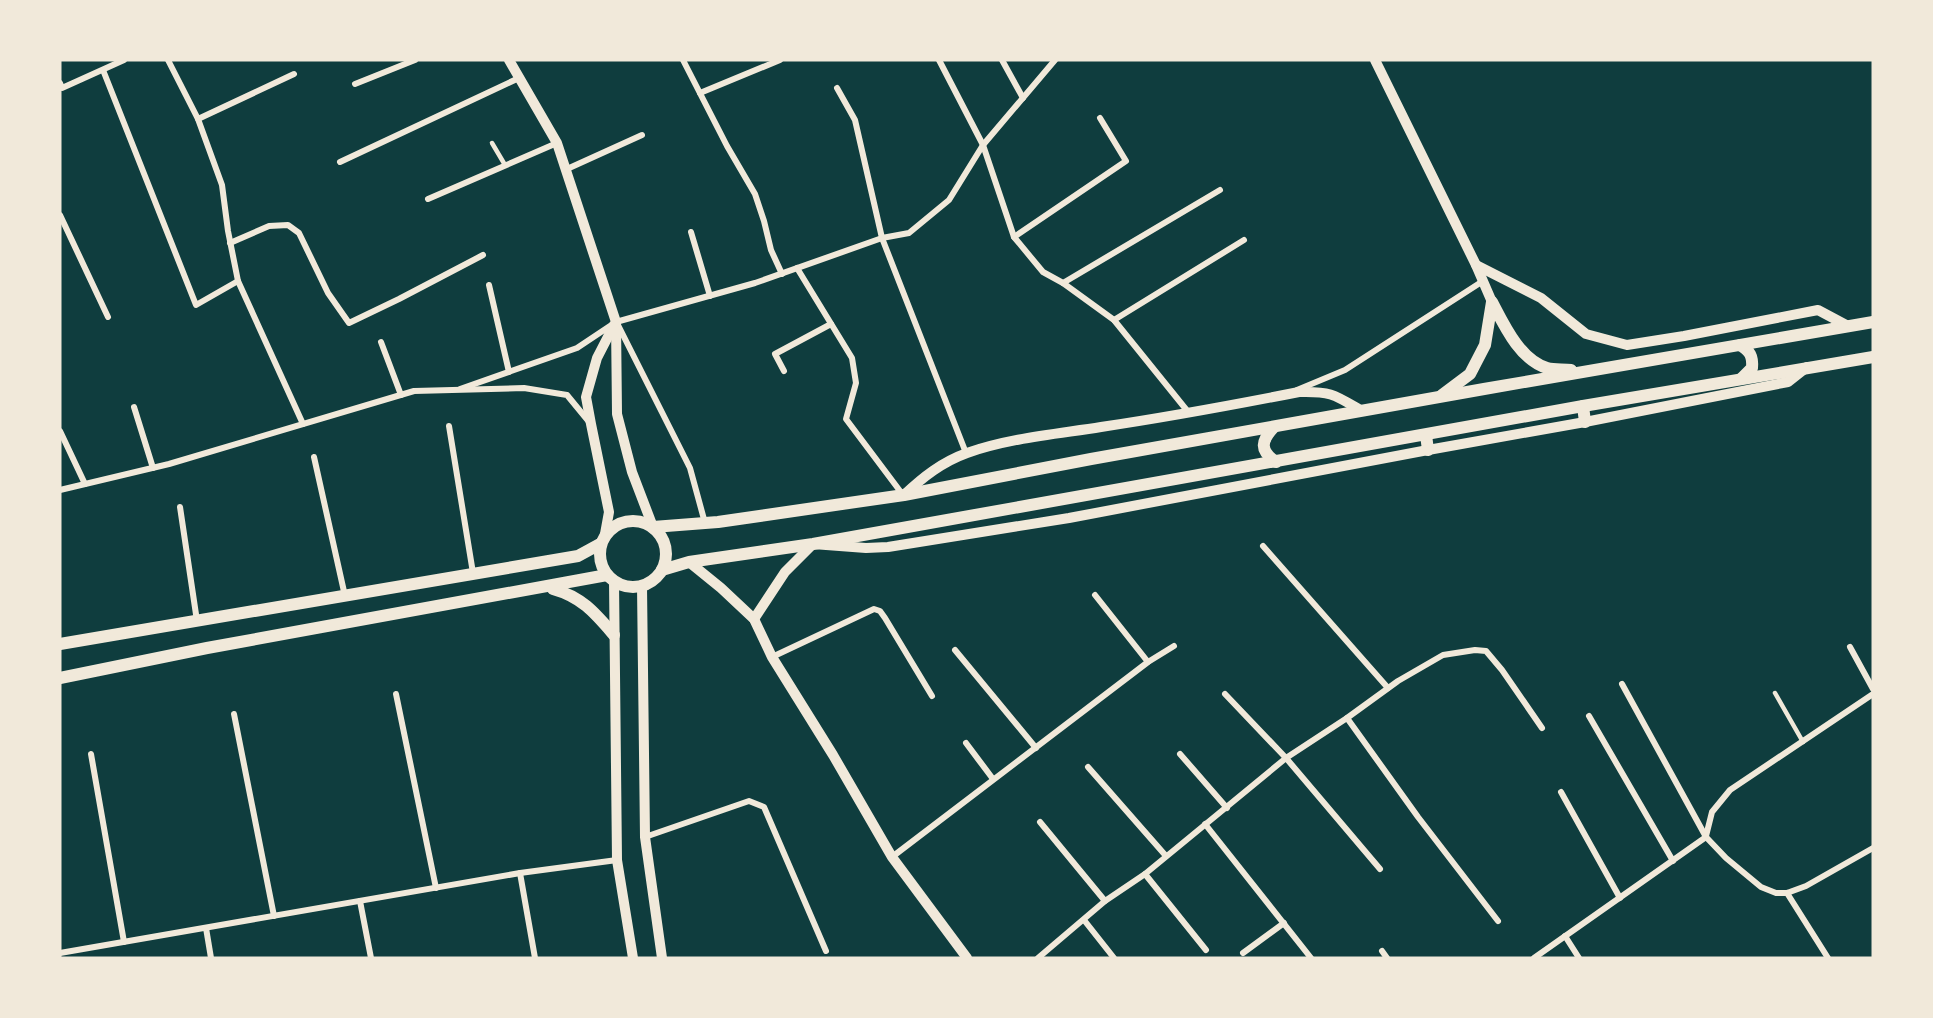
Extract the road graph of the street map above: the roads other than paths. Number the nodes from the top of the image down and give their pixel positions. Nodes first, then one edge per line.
1 (124, 60) edge
2 (168, 60) edge
3 (415, 60) edge
4 (509, 60) edge
5 (683, 60) edge
6 (780, 60) edge
7 (939, 60) edge
8 (1002, 60) edge
9 (1055, 60) edge
10 (1375, 60) edge
11 (103, 70) junction
12 (294, 74) dead end
13 (519, 78) junction
14 (60, 83) edge
15 (355, 84) dead end
16 (837, 88) dead end
17 (700, 93) junction
18 (1023, 99) junction
19 (1100, 118) dead end
20 (198, 119) junction
21 (642, 135) dead end
22 (492, 143) dead end
23 (556, 143) junction
24 (982, 145) junction
25 (340, 162) dead end
26 (505, 165) junction
27 (567, 169) junction
28 (1220, 190) dead end
29 (428, 199) dead end
30 (60, 215) edge
31 (690, 232) dead end
32 (1014, 237) junction
33 (882, 238) junction
34 (1244, 240) dead end
35 (230, 243) junction
36 (483, 255) dead end
37 (1476, 265) junction
38 (797, 268) junction
39 (782, 274) junction
40 (238, 281) junction
41 (1483, 282) junction
42 (1063, 283) junction
43 (489, 285) dead end
44 (710, 296) junction
45 (1492, 302) junction
46 (108, 317) dead end
47 (1114, 320) junction
48 (616, 322) junction
49 (1873, 322) edge
50 (831, 324) junction
51 (1848, 326) junction
52 (381, 342) dead end
53 (1740, 345) junction
54 (1873, 357) edge
55 (1807, 367) junction
56 (784, 371) dead end
57 (1587, 371) junction
58 (509, 372) junction
59 (1742, 378) junction
60 (460, 389) junction
61 (401, 394) junction
62 (1283, 395) junction
63 (1439, 397) junction
64 (1583, 406) junction
65 (134, 407) dead end
66 (1362, 411) junction
67 (1189, 413) junction
68 (1585, 422) junction
69 (303, 424) junction
70 (591, 424) junction
71 (449, 426) dead end
72 (1274, 427) junction
73 (60, 431) edge
74 (1426, 435) junction
75 (1428, 450) junction
76 (966, 453) junction
77 (314, 457) dead end
78 (1276, 462) junction
79 (153, 468) junction
80 (85, 484) junction
81 (60, 490) edge
82 (904, 495) junction
83 (180, 507) dead end
84 (705, 523) junction
85 (653, 527) junction
86 (603, 539) junction
87 (813, 544) junction
88 (1263, 546) dead end
89 (689, 562) junction
90 (662, 570) junction
91 (473, 573) junction
92 (610, 578) junction
93 (642, 586) junction
94 (549, 587) junction
95 (345, 596) junction
96 (1095, 596) dead end
97 (754, 618) junction
98 (197, 621) junction
99 (614, 635) junction
100 (60, 644) edge
101 (1174, 646) dead end
102 (1850, 647) dead end
103 (955, 650) dead end
104 (772, 657) junction
105 (1148, 662) junction
106 (60, 678) edge
107 (1622, 684) dead end
108 (1388, 688) junction
109 (1873, 692) edge
110 (1775, 693) dead end
111 (396, 694) dead end
112 (1225, 694) dead end
113 (932, 696) dead end
114 (234, 714) dead end
115 (1589, 716) dead end
116 (1347, 718) junction
117 (1542, 728) dead end
118 (1803, 742) junction
119 (966, 743) dead end
120 (1036, 748) junction
121 (91, 754) dead end
122 (1180, 754) dead end
123 (1286, 758) junction
124 (1088, 767) dead end
125 (993, 779) junction
126 (1561, 792) dead end
127 (1227, 808) junction
128 (1041, 822) dead end
129 (1205, 824) junction
130 (645, 837) junction
131 (1706, 837) junction
132 (1873, 848) edge
133 (1166, 856) junction
134 (892, 857) junction
135 (617, 860) junction
136 (1672, 861) junction
137 (1380, 869) dead end
138 (520, 873) junction
139 (1145, 874) junction
140 (436, 888) junction
141 (1787, 893) junction
142 (1620, 898) junction
143 (360, 901) junction
144 (1105, 901) junction
145 (274, 916) junction
146 (1084, 920) junction
147 (1498, 921) dead end
148 (1284, 923) junction
149 (206, 928) junction
150 (1565, 936) junction
151 (124, 942) junction
152 (1206, 950) dead end
153 (826, 951) dead end
154 (1382, 951) dead end
155 (1243, 952) dead end
156 (63, 954) edge
157 (211, 958) edge
158 (371, 958) edge
159 (535, 958) edge
160 (633, 958) edge
161 (662, 958) edge
162 (967, 958) edge
163 (1038, 958) edge
164 (1114, 958) edge
165 (1311, 958) edge
166 (1387, 958) edge
167 (1534, 958) edge
168 (1579, 958) edge
169 (1828, 958) edge

1 - 11 street
2 - 20 street
3 - 15 street
4 - 13 street
5 - 17 street
6 - 17 street
7 - 24 street
8 - 18 street
9 - 18 street
10 - 37 street
11 - 14 street
11 - 40 street
12 - 20 street
13 - 23 street
13 - 25 street
16 - 33 street
17 - 39 street
18 - 24 street
19 - 32 street
20 - 35 street
21 - 27 street
22 - 26 lane
23 - 26 street
23 - 27 street
24 - 32 street
24 - 33 street
26 - 29 street
27 - 48 street
28 - 42 street
30 - 46 street
31 - 44 street
32 - 42 street
33 - 38 street
33 - 76 street
34 - 47 street
35 - 36 street
35 - 40 street
37 - 41 street
37 - 51 street
38 - 39 street
38 - 50 street
39 - 44 street
40 - 69 street
41 - 45 street
41 - 62 street
42 - 47 street
43 - 58 street
44 - 48 street
45 - 57 main road
45 - 63 main road
47 - 67 street
48 - 58 street
48 - 70 street
48 - 84 street
48 - 85 street
49 - 51 main road
50 - 56 street
50 - 82 street
51 - 53 main road
52 - 61 street
53 - 57 main road
53 - 59 main road
54 - 55 main road
55 - 59 main road
55 - 68 street
57 - 63 main road
58 - 60 street
59 - 64 main road
60 - 61 street
60 - 70 street
61 - 69 street
62 - 66 street
62 - 67 street
63 - 66 main road
64 - 68 main road
64 - 74 main road
65 - 79 street
66 - 72 main road
67 - 76 street
68 - 75 street
69 - 79 street
70 - 86 street
71 - 91 street
72 - 78 main road
72 - 82 main road
73 - 80 street
74 - 75 main road
74 - 78 main road
75 - 87 street
76 - 82 street
77 - 95 street
78 - 87 main road
79 - 80 street
80 - 81 street
82 - 84 main road
83 - 98 street
84 - 85 main road
85 - 86 main road
85 - 90 main road
86 - 91 main road
86 - 92 main road
87 - 89 main road
87 - 97 street
88 - 108 street
89 - 90 main road
89 - 97 street
90 - 93 main road
91 - 95 main road
92 - 93 main road
92 - 94 main road
92 - 99 street
93 - 130 street
94 - 99 main road
94 - 106 main road
95 - 98 main road
96 - 105 street
97 - 104 street
98 - 100 main road
99 - 135 street
101 - 105 street
102 - 109 street
103 - 120 street
104 - 113 street
104 - 134 street
105 - 120 street
107 - 131 street
108 - 116 street
108 - 117 street
109 - 118 street
110 - 118 lane
111 - 140 street
112 - 123 street
114 - 145 street
115 - 136 street
116 - 123 street
116 - 147 street
118 - 131 street
119 - 125 street
120 - 125 street
121 - 151 street
122 - 127 street
123 - 127 street
123 - 137 street
124 - 133 street
125 - 134 street
126 - 142 street
127 - 129 street
128 - 144 street
129 - 133 street
129 - 148 street
130 - 153 street
130 - 161 street
131 - 136 street
131 - 141 street
132 - 141 street
133 - 139 street
134 - 162 street
135 - 138 street
135 - 160 street
136 - 142 street
138 - 140 street
138 - 159 street
139 - 144 street
139 - 152 street
140 - 143 street
141 - 169 street
142 - 150 street
143 - 145 street
143 - 158 street
144 - 146 street
145 - 149 street
146 - 163 street
146 - 164 street
148 - 155 street
148 - 165 street
149 - 151 street
149 - 157 street
150 - 167 street
150 - 168 street
151 - 156 street
154 - 166 street

